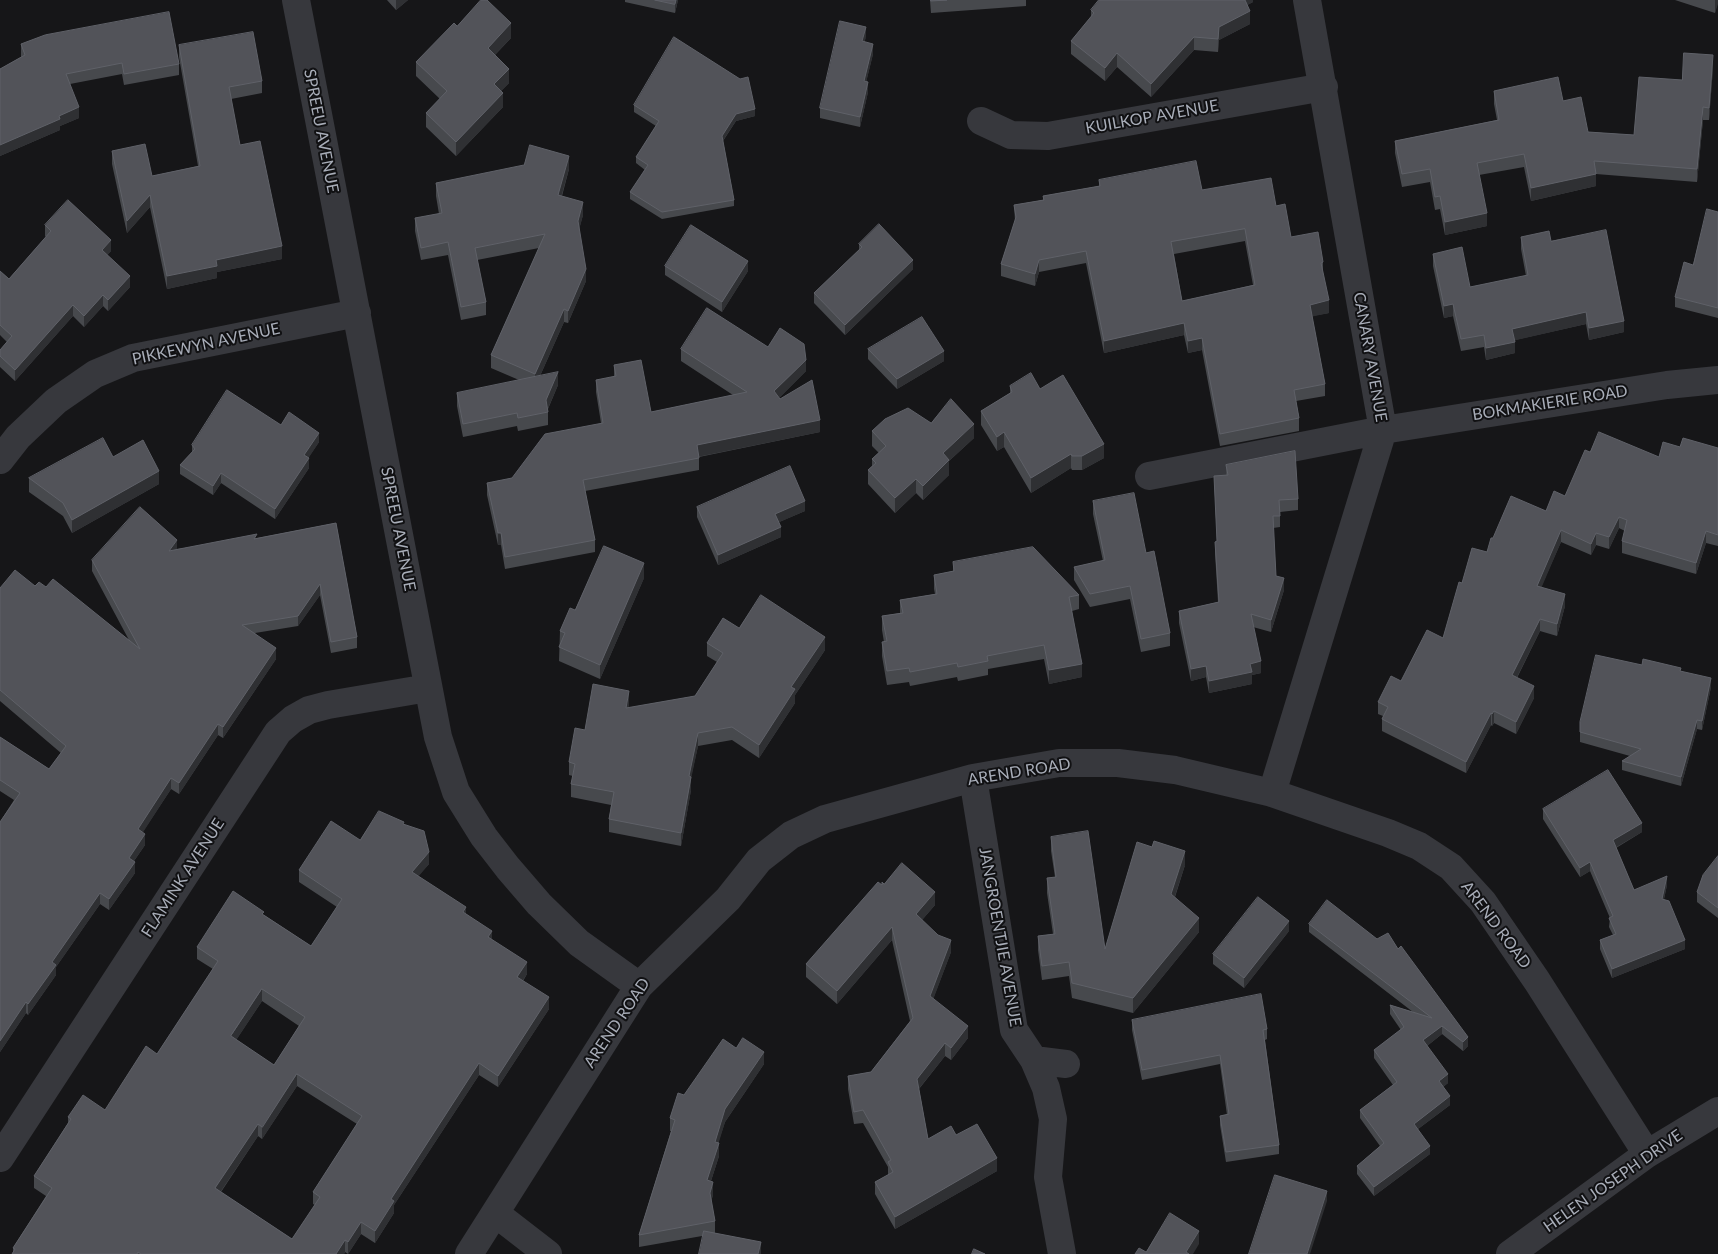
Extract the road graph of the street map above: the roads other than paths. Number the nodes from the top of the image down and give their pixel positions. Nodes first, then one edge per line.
1 (296, 0) edge
2 (1307, 0) edge
3 (1324, 87) junction
4 (982, 121) dead end
5 (357, 313) junction
6 (1718, 380) edge
7 (1383, 430) junction
8 (0, 460) edge
9 (1149, 476) dead end
10 (428, 688) junction
11 (973, 778) junction
12 (1272, 793) junction
13 (639, 986) junction
14 (1034, 1060) junction
15 (1066, 1064) dead end
16 (1718, 1111) edge
17 (1647, 1154) junction
18 (0, 1158) edge
19 (495, 1213) junction
20 (469, 1254) edge
21 (548, 1254) edge
22 (1062, 1254) edge
23 (1510, 1254) edge

1 - 5 street, SPREEU AVENUE
2 - 3 street, CANARY AVENUE
3 - 4 street, KUILKOP AVENUE
3 - 7 street, CANARY AVENUE
5 - 8 street, PIKKEWYN AVENUE
5 - 10 street, SPREEU AVENUE
6 - 7 street, BOKMAKIERIE ROAD
7 - 9 street, BOKMAKIERIE ROAD
7 - 12 street, CANARY AVENUE
10 - 13 street, SPREEU AVENUE
10 - 18 street, FLAMINK AVENUE
11 - 12 street, AREND ROAD
11 - 13 street, AREND ROAD
11 - 14 street, JANGROENTJIE AVENUE
12 - 17 street, AREND ROAD
13 - 19 street, AREND ROAD
14 - 15 street
14 - 22 street, JANGROENTJIE AVENUE
16 - 17 street, HELEN JOSEPH DRIVE
17 - 23 street, HELEN JOSEPH DRIVE
19 - 20 street, AREND ROAD
19 - 21 street

